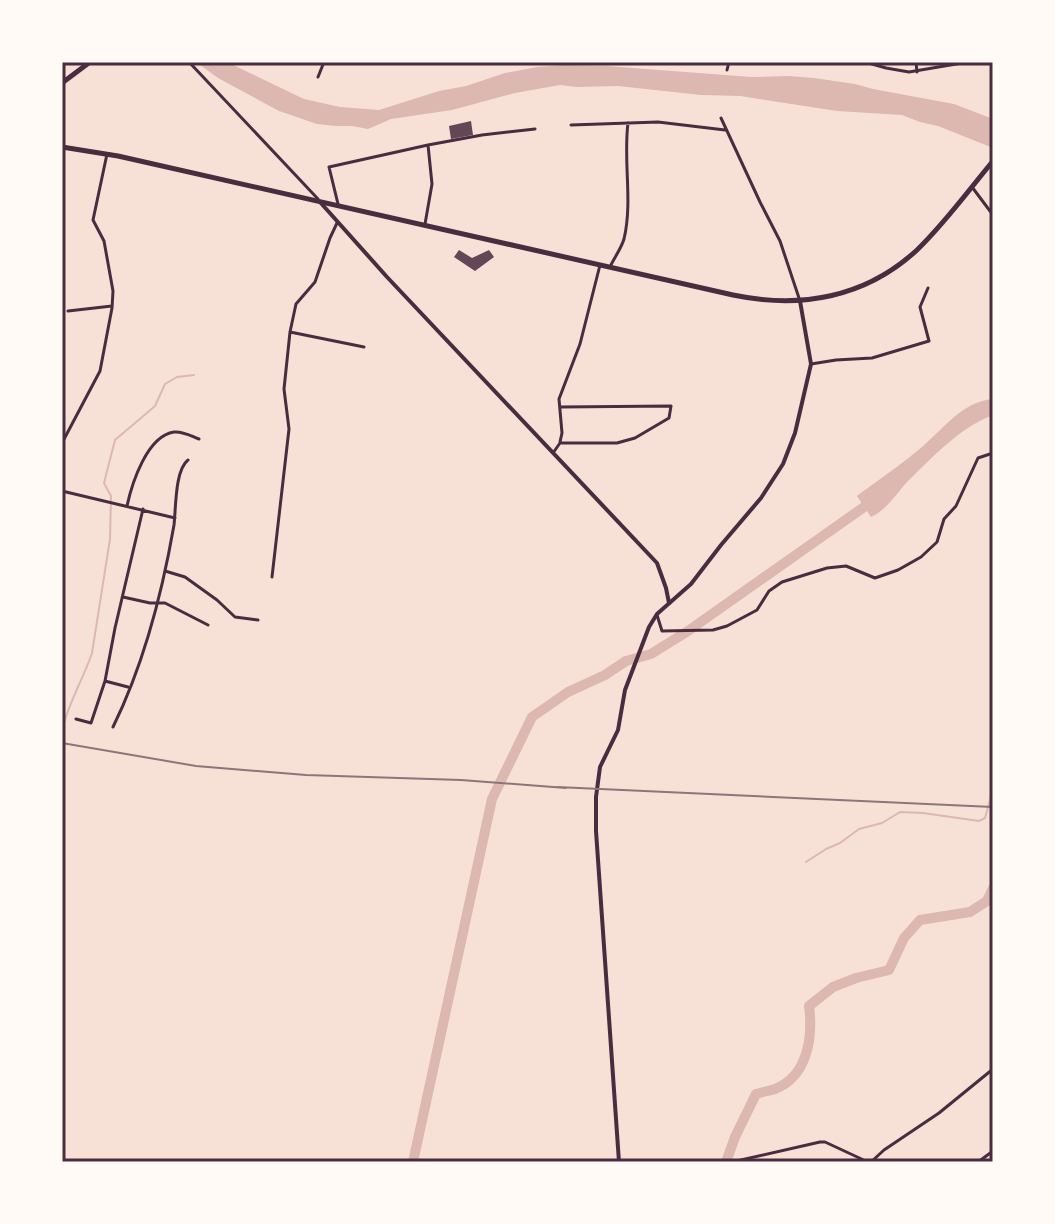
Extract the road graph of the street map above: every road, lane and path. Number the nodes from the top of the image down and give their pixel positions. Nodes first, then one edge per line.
1 (90, 62) edge
2 (189, 62) edge
3 (324, 62) edge
4 (729, 62) edge
5 (865, 62) edge
6 (916, 62) edge
7 (968, 62) edge
8 (873, 63) edge
9 (956, 63) edge
10 (727, 70) dead end
11 (917, 72) junction
12 (62, 74) edge
13 (318, 77) dead end
14 (64, 82) edge
15 (721, 118) dead end
16 (628, 123) junction
17 (571, 125) dead end
18 (535, 129) dead end
19 (725, 130) junction
20 (428, 145) junction
21 (62, 147) edge
22 (107, 154) junction
23 (993, 161) edge
24 (972, 187) junction
25 (320, 202) junction
26 (338, 206) junction
27 (993, 215) edge
28 (338, 222) junction
29 (425, 226) junction
30 (600, 265) junction
31 (610, 267) junction
32 (928, 288) dead end
33 (800, 301) junction
34 (112, 306) junction
35 (68, 311) dead end
36 (290, 332) junction
37 (364, 347) dead end
38 (811, 364) junction
39 (560, 407) junction
40 (199, 439) dead end
41 (62, 443) edge
42 (560, 443) junction
43 (553, 453) junction
44 (993, 453) edge
45 (188, 460) dead end
46 (62, 491) edge
47 (127, 506) junction
48 (143, 509) junction
49 (175, 518) junction
50 (165, 571) junction
51 (272, 577) dead end
52 (123, 597) junction
53 (158, 602) junction
54 (669, 603) junction
55 (657, 614) junction
56 (258, 620) dead end
57 (208, 625) dead end
58 (105, 681) junction
59 (130, 688) junction
60 (76, 719) dead end
61 (113, 727) dead end
62 (993, 1069) edge
63 (993, 1151) edge
64 (619, 1162) edge
65 (735, 1162) edge
66 (869, 1162) edge
67 (978, 1162) edge

1 - 14 main road
2 - 25 street
3 - 13 street
4 - 10 street
5 - 8 street
6 - 11 street
7 - 9 street
8 - 11 street
9 - 11 street
12 - 14 street
15 - 19 street
16 - 17 street
16 - 19 street
16 - 31 street
18 - 20 street
19 - 33 street
20 - 26 street
20 - 29 street
21 - 22 main road
22 - 25 main road
22 - 34 street
23 - 24 main road
24 - 27 street
24 - 33 main road
25 - 26 main road
25 - 28 main road
26 - 29 main road
28 - 36 street
28 - 43 main road
29 - 30 main road
30 - 31 main road
30 - 39 street
31 - 33 main road
32 - 38 street
33 - 38 main road
34 - 35 street
34 - 41 street
36 - 37 street
36 - 51 street
38 - 54 main road
39 - 42 street
39 - 42 street
40 - 47 street
42 - 43 street
43 - 54 main road
44 - 55 street
45 - 49 street
46 - 47 street
47 - 48 street
48 - 49 street
48 - 52 street
49 - 50 street
50 - 53 street
50 - 56 street
52 - 53 street
52 - 58 street
53 - 57 street
53 - 59 street
54 - 55 main road
55 - 64 main road
58 - 59 street
58 - 60 street
59 - 61 street
62 - 66 street
63 - 67 street
65 - 66 street

